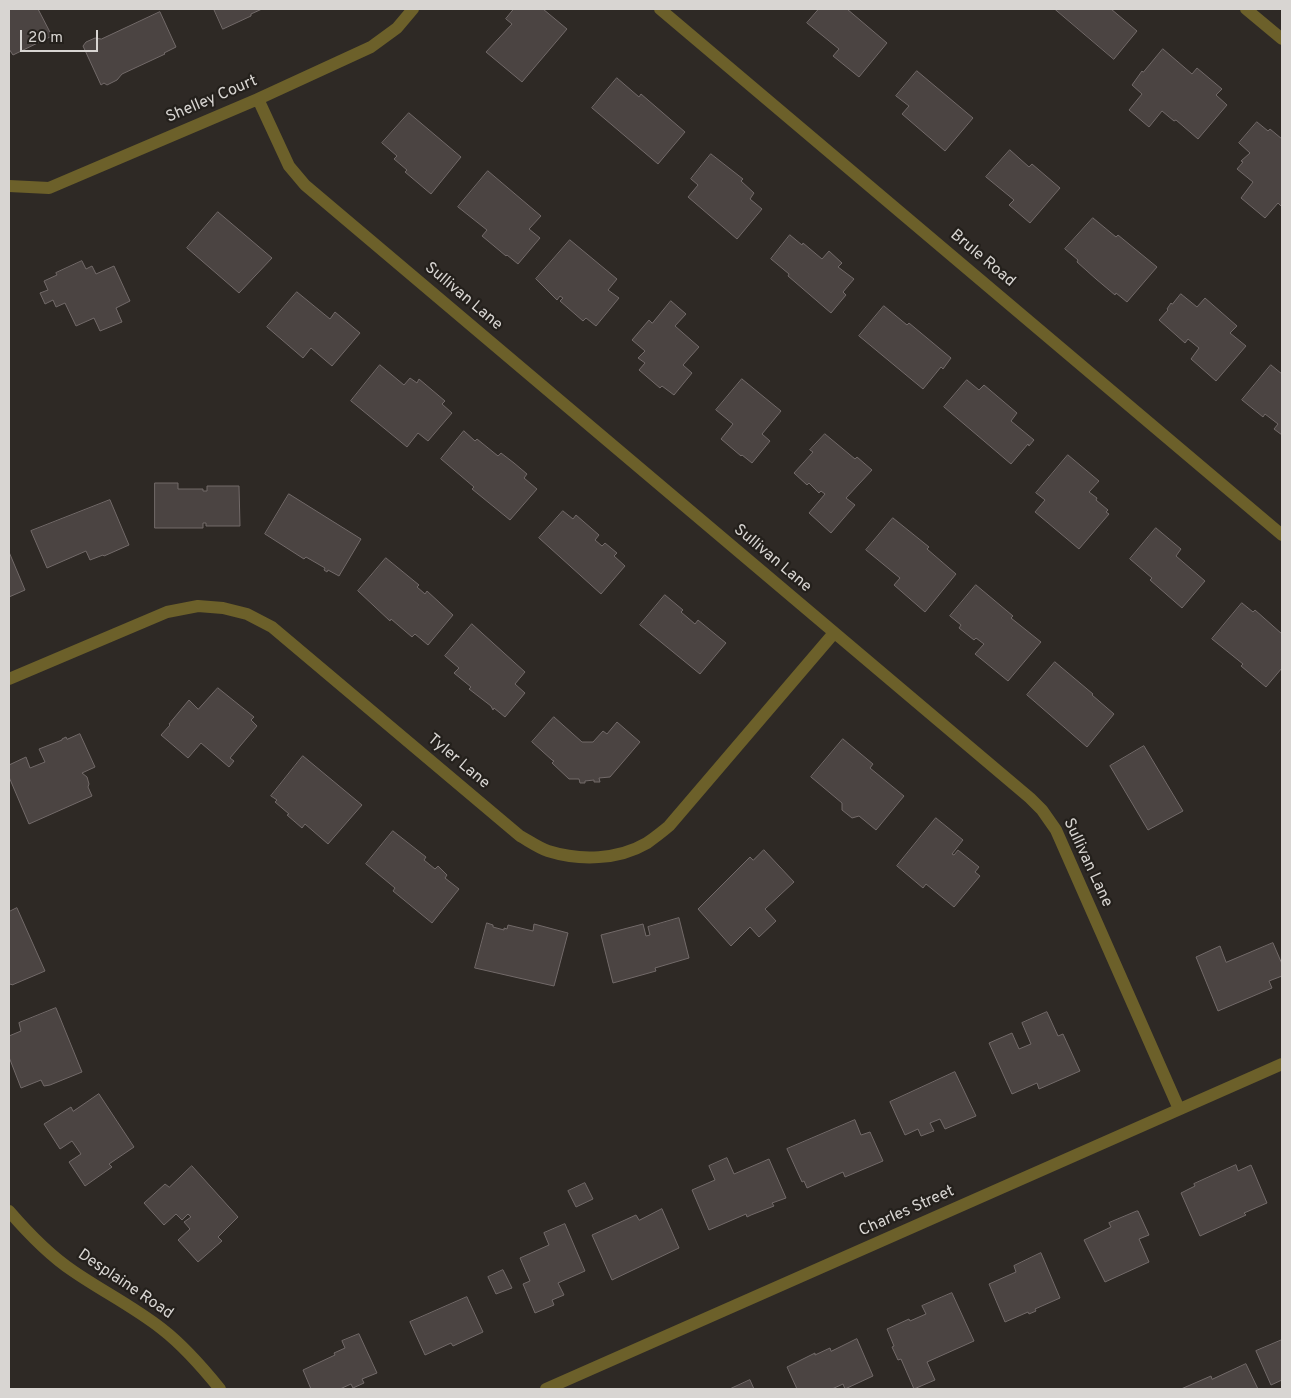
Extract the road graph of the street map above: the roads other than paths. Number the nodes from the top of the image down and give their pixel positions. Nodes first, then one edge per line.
1 (413, 9) edge
2 (660, 9) edge
3 (1246, 9) edge
4 (1282, 39) edge
5 (258, 99) junction
6 (9, 186) edge
7 (1282, 535) edge
8 (834, 633) junction
9 (9, 679) edge
10 (1282, 1064) edge
11 (1179, 1109) junction
12 (9, 1211) edge
13 (220, 1389) edge
14 (546, 1389) edge

1 - 5 street, Shelley Court
2 - 7 street, Brule Road
3 - 4 street
5 - 6 street, Shelley Court
5 - 8 street, Sullivan Lane
8 - 9 street, Tyler Lane
8 - 11 street, Sullivan Lane
10 - 11 street, Charles Street
11 - 14 street, Charles Street
12 - 13 street, Desplaine Road

